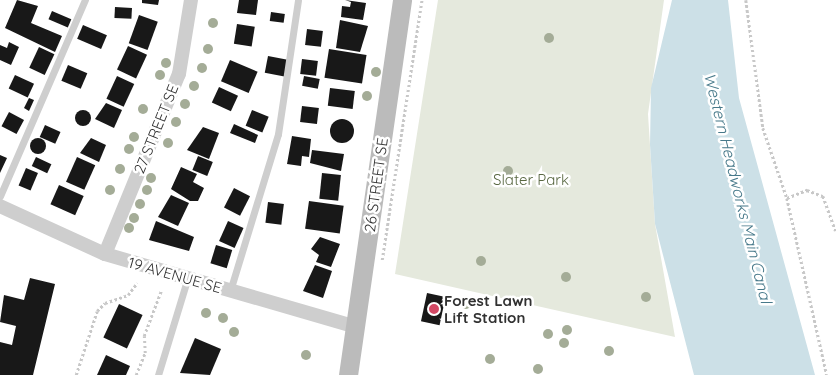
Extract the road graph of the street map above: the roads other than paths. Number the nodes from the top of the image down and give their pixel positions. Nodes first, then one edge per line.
1 (84, 0) edge
2 (192, 0) edge
3 (298, 0) edge
4 (402, 0) edge
5 (0, 196) edge
6 (0, 206) edge
7 (105, 254) junction
8 (187, 280) junction
9 (230, 291) junction
10 (356, 327) junction
11 (348, 373) edge
12 (158, 375) edge

1 - 5 lane
2 - 7 street, 27 STREET SE
3 - 9 lane
4 - 10 street, 26 STREET SE
6 - 7 street, 19 AVENUE SE
7 - 8 street, 19 AVENUE SE
8 - 9 street, 19 AVENUE SE
8 - 12 lane
9 - 10 street, 19 AVENUE SE
10 - 11 street, 26 STREET SE

